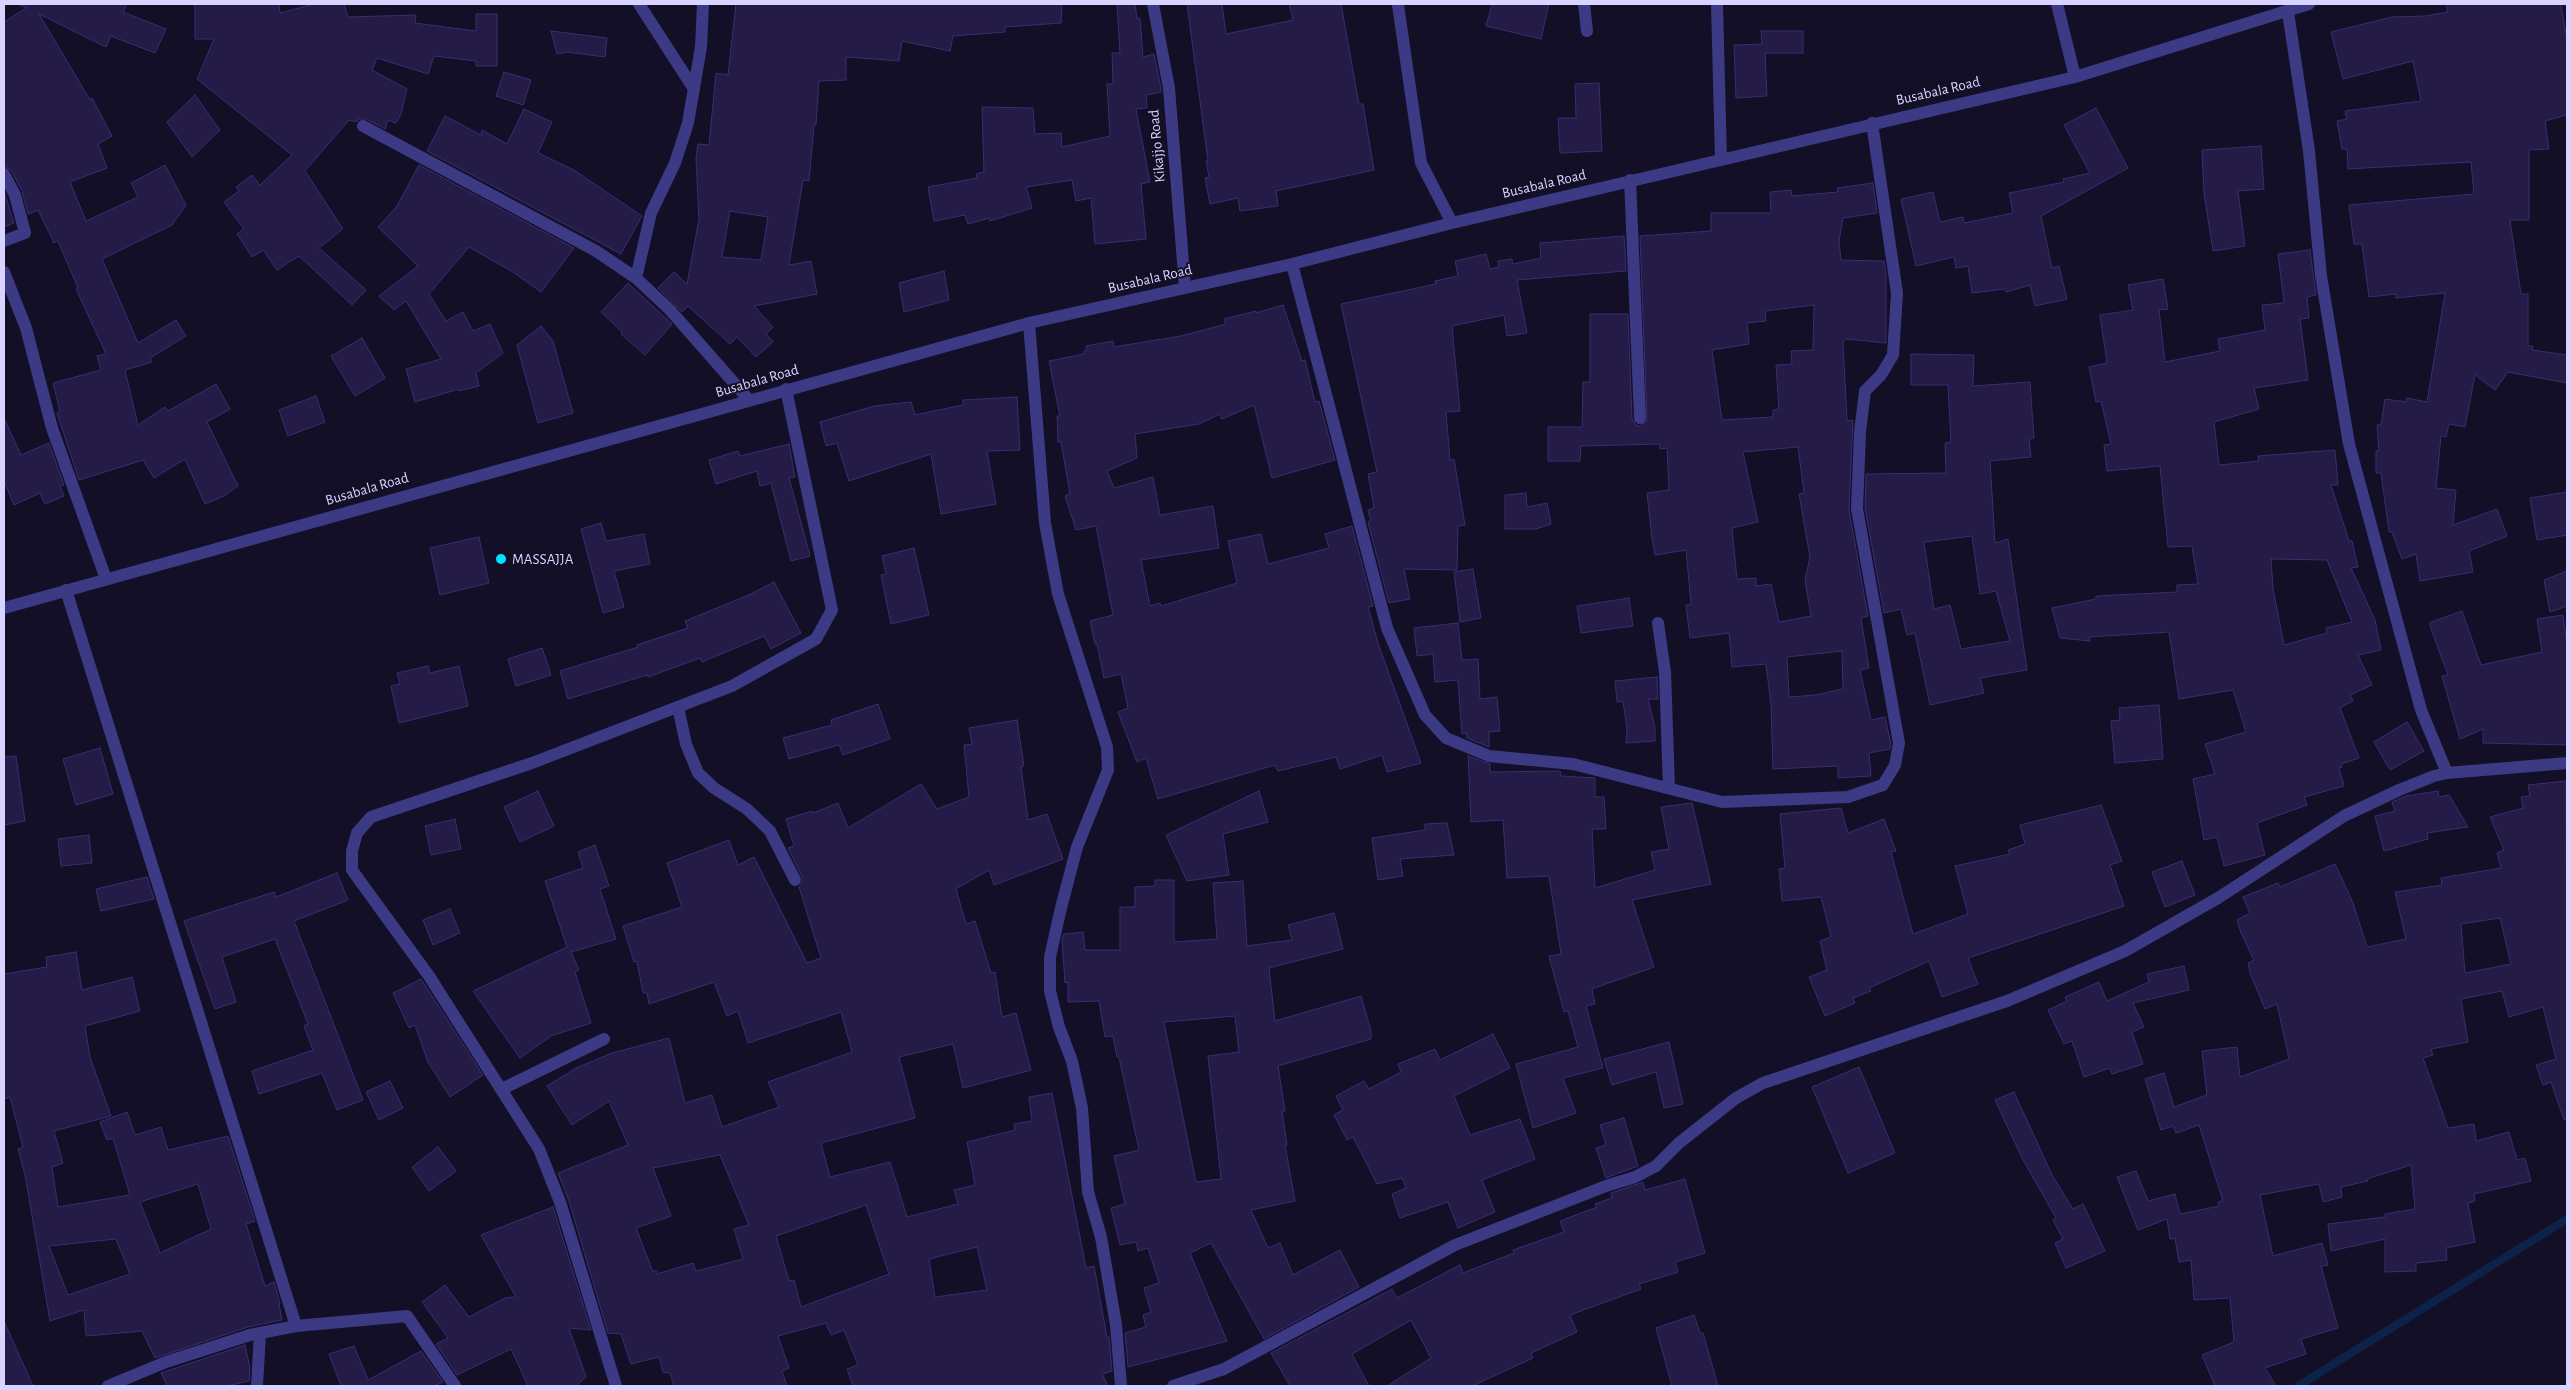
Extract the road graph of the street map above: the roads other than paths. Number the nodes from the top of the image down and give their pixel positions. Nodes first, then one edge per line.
1 (639, 4) edge
2 (703, 4) edge
3 (1153, 4) edge
4 (1584, 4) edge
5 (1717, 4) edge
6 (2057, 4) edge
7 (2309, 4) edge
8 (1398, 6) dead end
9 (2288, 12) junction
10 (1587, 32) dead end
11 (2075, 77) junction
12 (694, 89) junction
13 (1872, 123) junction
14 (363, 126) dead end
15 (1721, 159) junction
16 (4, 174) edge
17 (1630, 180) junction
18 (1452, 223) junction
19 (4, 241) edge
20 (1292, 264) junction
21 (4, 272) edge
22 (636, 278) junction
23 (1186, 287) junction
24 (1029, 323) junction
25 (786, 389) junction
26 (749, 400) junction
27 (1640, 418) dead end
28 (106, 579) junction
29 (66, 590) junction
30 (4, 608) edge
31 (1658, 623) dead end
32 (678, 707) junction
33 (2567, 763) edge
34 (2447, 773) junction
35 (1669, 788) junction
36 (795, 880) dead end
37 (604, 1039) dead end
38 (502, 1089) junction
39 (296, 1326) junction
40 (260, 1333) junction
41 (108, 1386) edge
42 (257, 1386) edge
43 (455, 1386) edge
44 (616, 1386) edge
45 (1121, 1386) edge
46 (1173, 1386) edge

1 - 12 street
2 - 12 street
3 - 23 street, Kikajjo Road
4 - 10 street
5 - 15 street
6 - 11 street
7 - 9 street, Busabala Road
8 - 18 street
9 - 11 street, Busabala Road
9 - 34 street
11 - 13 street, Busabala Road
12 - 22 street
13 - 15 street, Busabala Road
13 - 35 street
14 - 22 street
15 - 17 street, Busabala Road
16 - 19 street
17 - 18 street, Busabala Road
17 - 27 street
18 - 20 street, Busabala Road
20 - 23 street, Busabala Road
20 - 35 street
21 - 28 street
22 - 26 street
23 - 24 street, Busabala Road
24 - 25 street, Busabala Road
24 - 45 street
25 - 26 street, Busabala Road
25 - 32 street
26 - 28 street, Busabala Road
28 - 29 street, Busabala Road
29 - 30 street, Busabala Road
29 - 39 street
31 - 35 street
32 - 36 street
32 - 38 street
33 - 34 street
34 - 46 street
37 - 38 street
38 - 44 street
39 - 40 street
39 - 43 street
40 - 41 street
40 - 42 street

